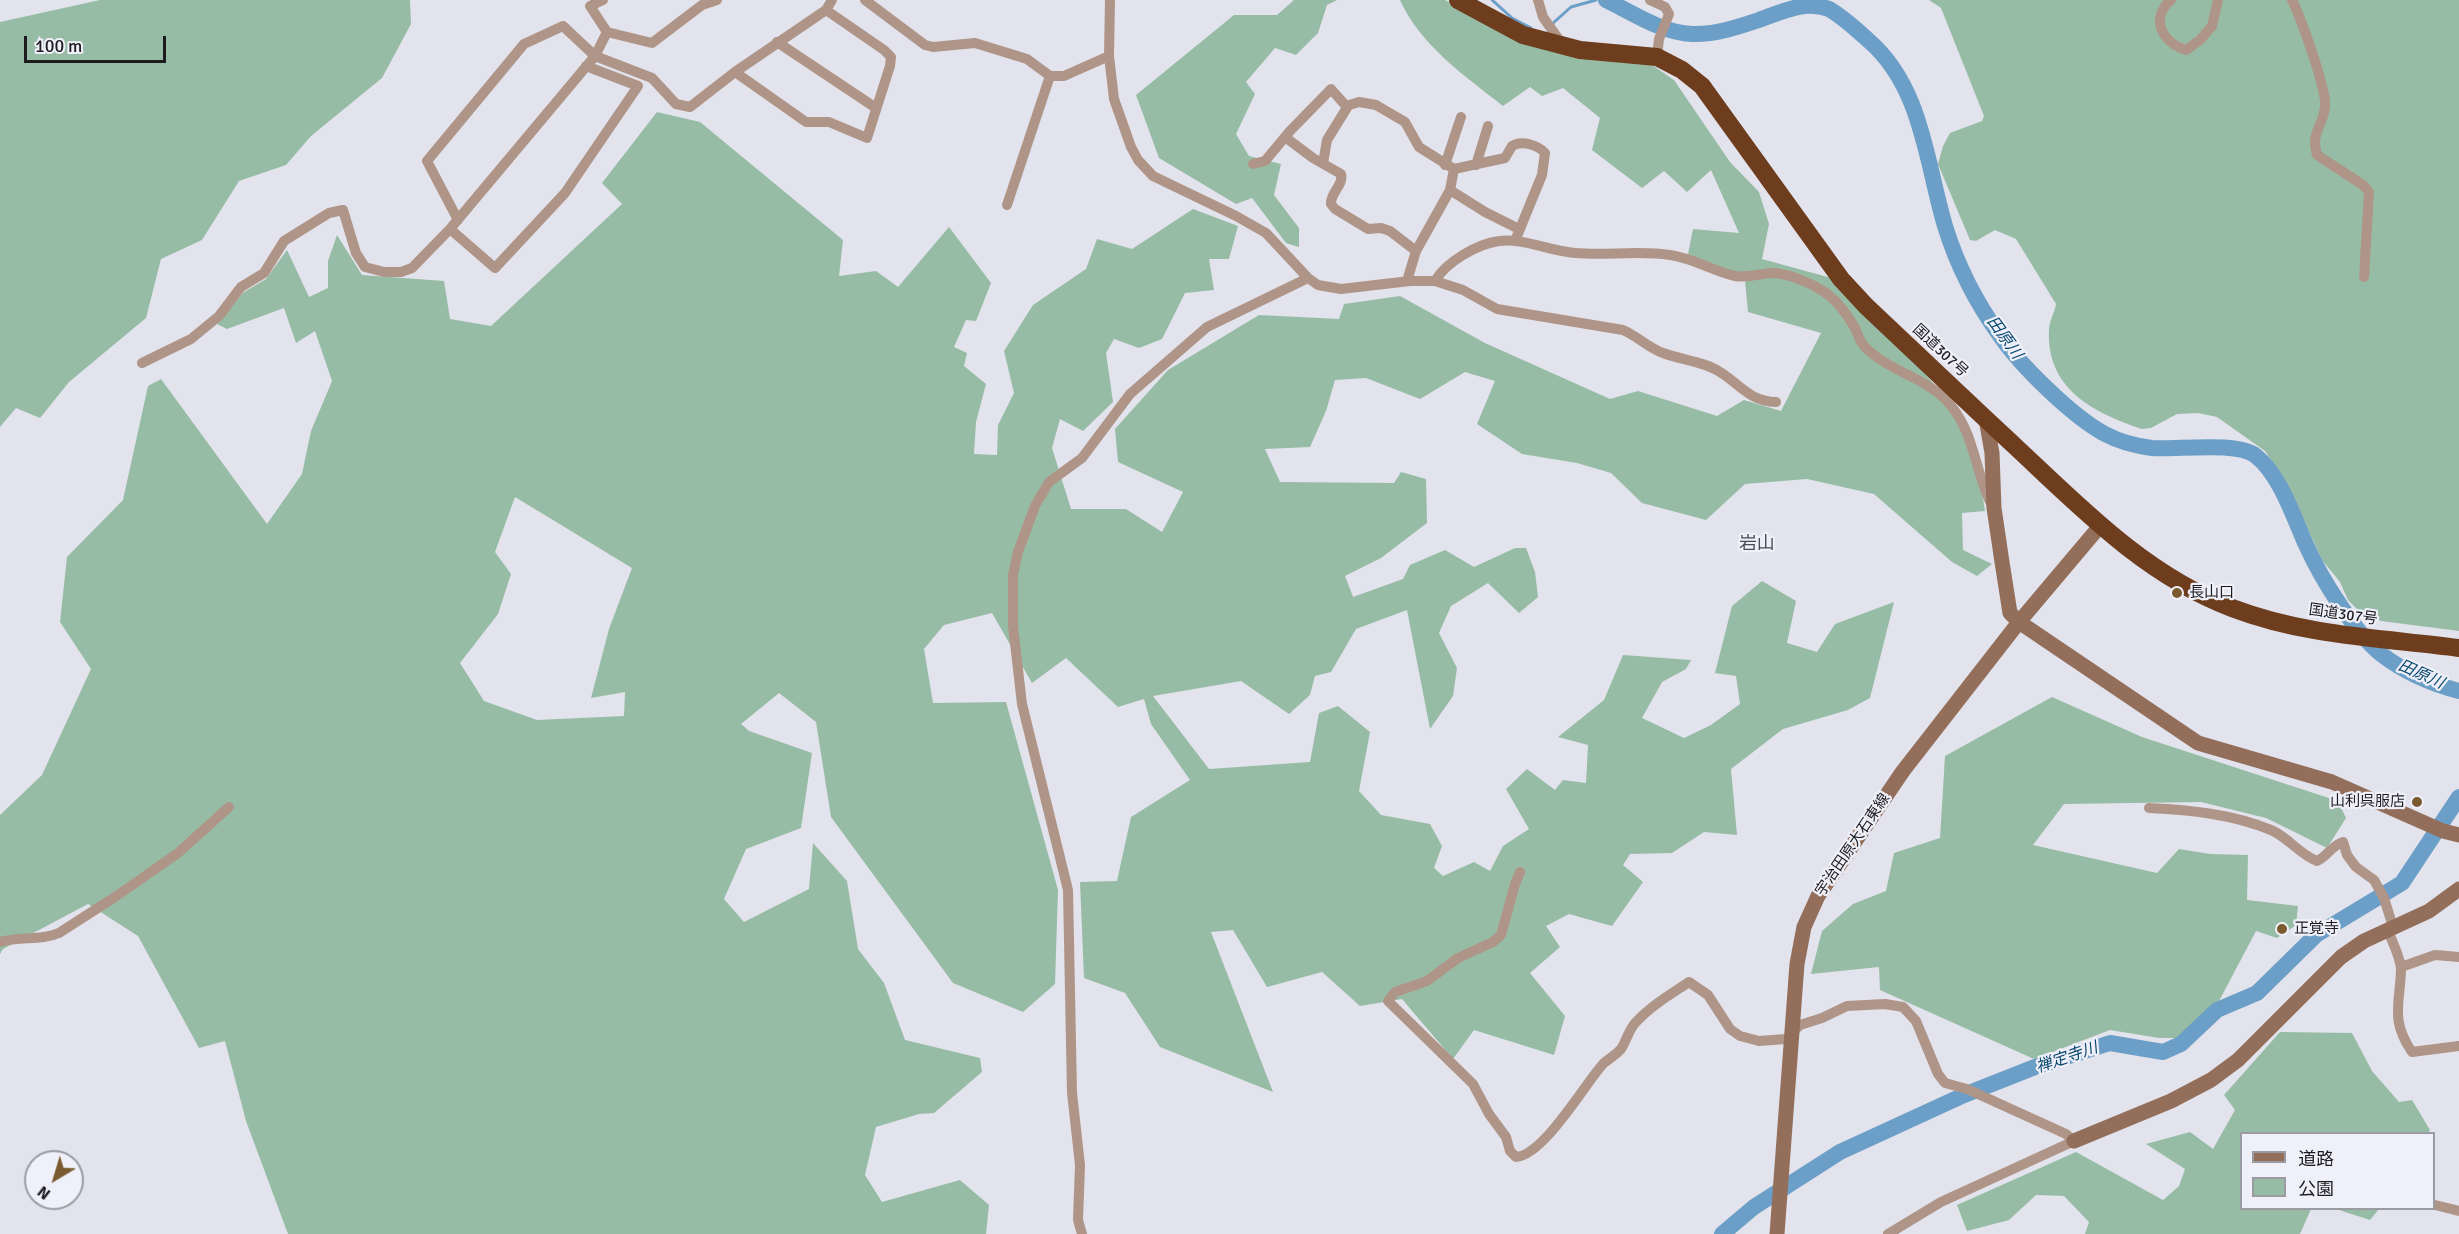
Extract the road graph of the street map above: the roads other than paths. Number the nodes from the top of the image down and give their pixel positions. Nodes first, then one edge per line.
1 (603, 0) edge
2 (717, 0) edge
3 (865, 0) edge
4 (1110, 0) edge
5 (1458, 0) edge
6 (1538, 0) edge
7 (1650, 0) edge
8 (2171, 0) edge
9 (2218, 0) edge
10 (2292, 0) edge
11 (829, 5) edge
12 (607, 32) junction
13 (1558, 39) junction
14 (777, 42) junction
15 (595, 56) junction
16 (1109, 56) junction
17 (1657, 57) junction
18 (586, 66) junction
19 (735, 72) junction
20 (1050, 76) junction
21 (1348, 106) junction
22 (876, 108) junction
23 (1461, 117) dead end
24 (1488, 126) dead end
25 (1285, 137) junction
26 (1323, 163) junction
27 (1253, 164) dead end
28 (1476, 165) junction
29 (1449, 167) junction
30 (1450, 190) junction
31 (1007, 205) dead end
32 (458, 220) junction
33 (450, 229) junction
34 (1519, 229) junction
35 (1515, 241) junction
36 (1416, 251) junction
37 (2364, 277) dead end
38 (1308, 278) junction
39 (1407, 281) junction
40 (1435, 281) junction
41 (142, 363) dead end
42 (1776, 402) dead end
43 (1986, 419) junction
44 (1994, 508) junction
45 (2100, 526) junction
46 (2019, 622) junction
47 (2459, 648) edge
48 (229, 807) dead end
49 (2149, 808) dead end
50 (2459, 835) edge
51 (1520, 872) dead end
52 (2459, 888) edge
53 (2393, 927) junction
54 (0, 942) edge
55 (2459, 957) edge
56 (2401, 968) junction
57 (1792, 1033) junction
58 (2459, 1046) edge
59 (2074, 1141) junction
60 (2435, 1205) edge
61 (2459, 1210) edge
62 (1082, 1234) edge
63 (1777, 1234) edge
64 (1888, 1234) edge

1 - 12 street
2 - 12 street
3 - 20 street
4 - 16 street
5 - 13 highway, 国道307号
6 - 13 street
7 - 17 street
8 - 9 street
10 - 37 street
11 - 14 street
11 - 22 street
12 - 15 street
13 - 17 highway, 国道307号
14 - 19 street
14 - 22 street
15 - 18 street
15 - 19 street
15 - 32 street
16 - 20 street
16 - 38 street
17 - 43 highway, 国道307号
18 - 32 street
18 - 33 street
19 - 22 street
20 - 31 street
21 - 25 street
21 - 26 street
21 - 29 street
23 - 29 street
24 - 28 street
25 - 26 street
25 - 27 street
26 - 36 street
28 - 29 street
28 - 34 street
29 - 30 street
30 - 34 street
30 - 36 street
32 - 33 street
33 - 41 street
34 - 35 street
35 - 40 street
35 - 44 street
36 - 39 street
38 - 39 street
38 - 62 street
39 - 40 street
40 - 42 street
43 - 44 street
43 - 45 highway, 国道307号
44 - 46 street
45 - 46 street, 宇治田原大石東線
45 - 47 highway, 国道307号
46 - 50 street
46 - 57 street, 宇治田原大石東線
48 - 54 street
49 - 53 street
51 - 57 street
52 - 53 street
53 - 56 street
53 - 59 street
55 - 56 street
56 - 58 street
57 - 59 street
57 - 63 street, 宇治田原大石東線
59 - 64 street
60 - 61 street

